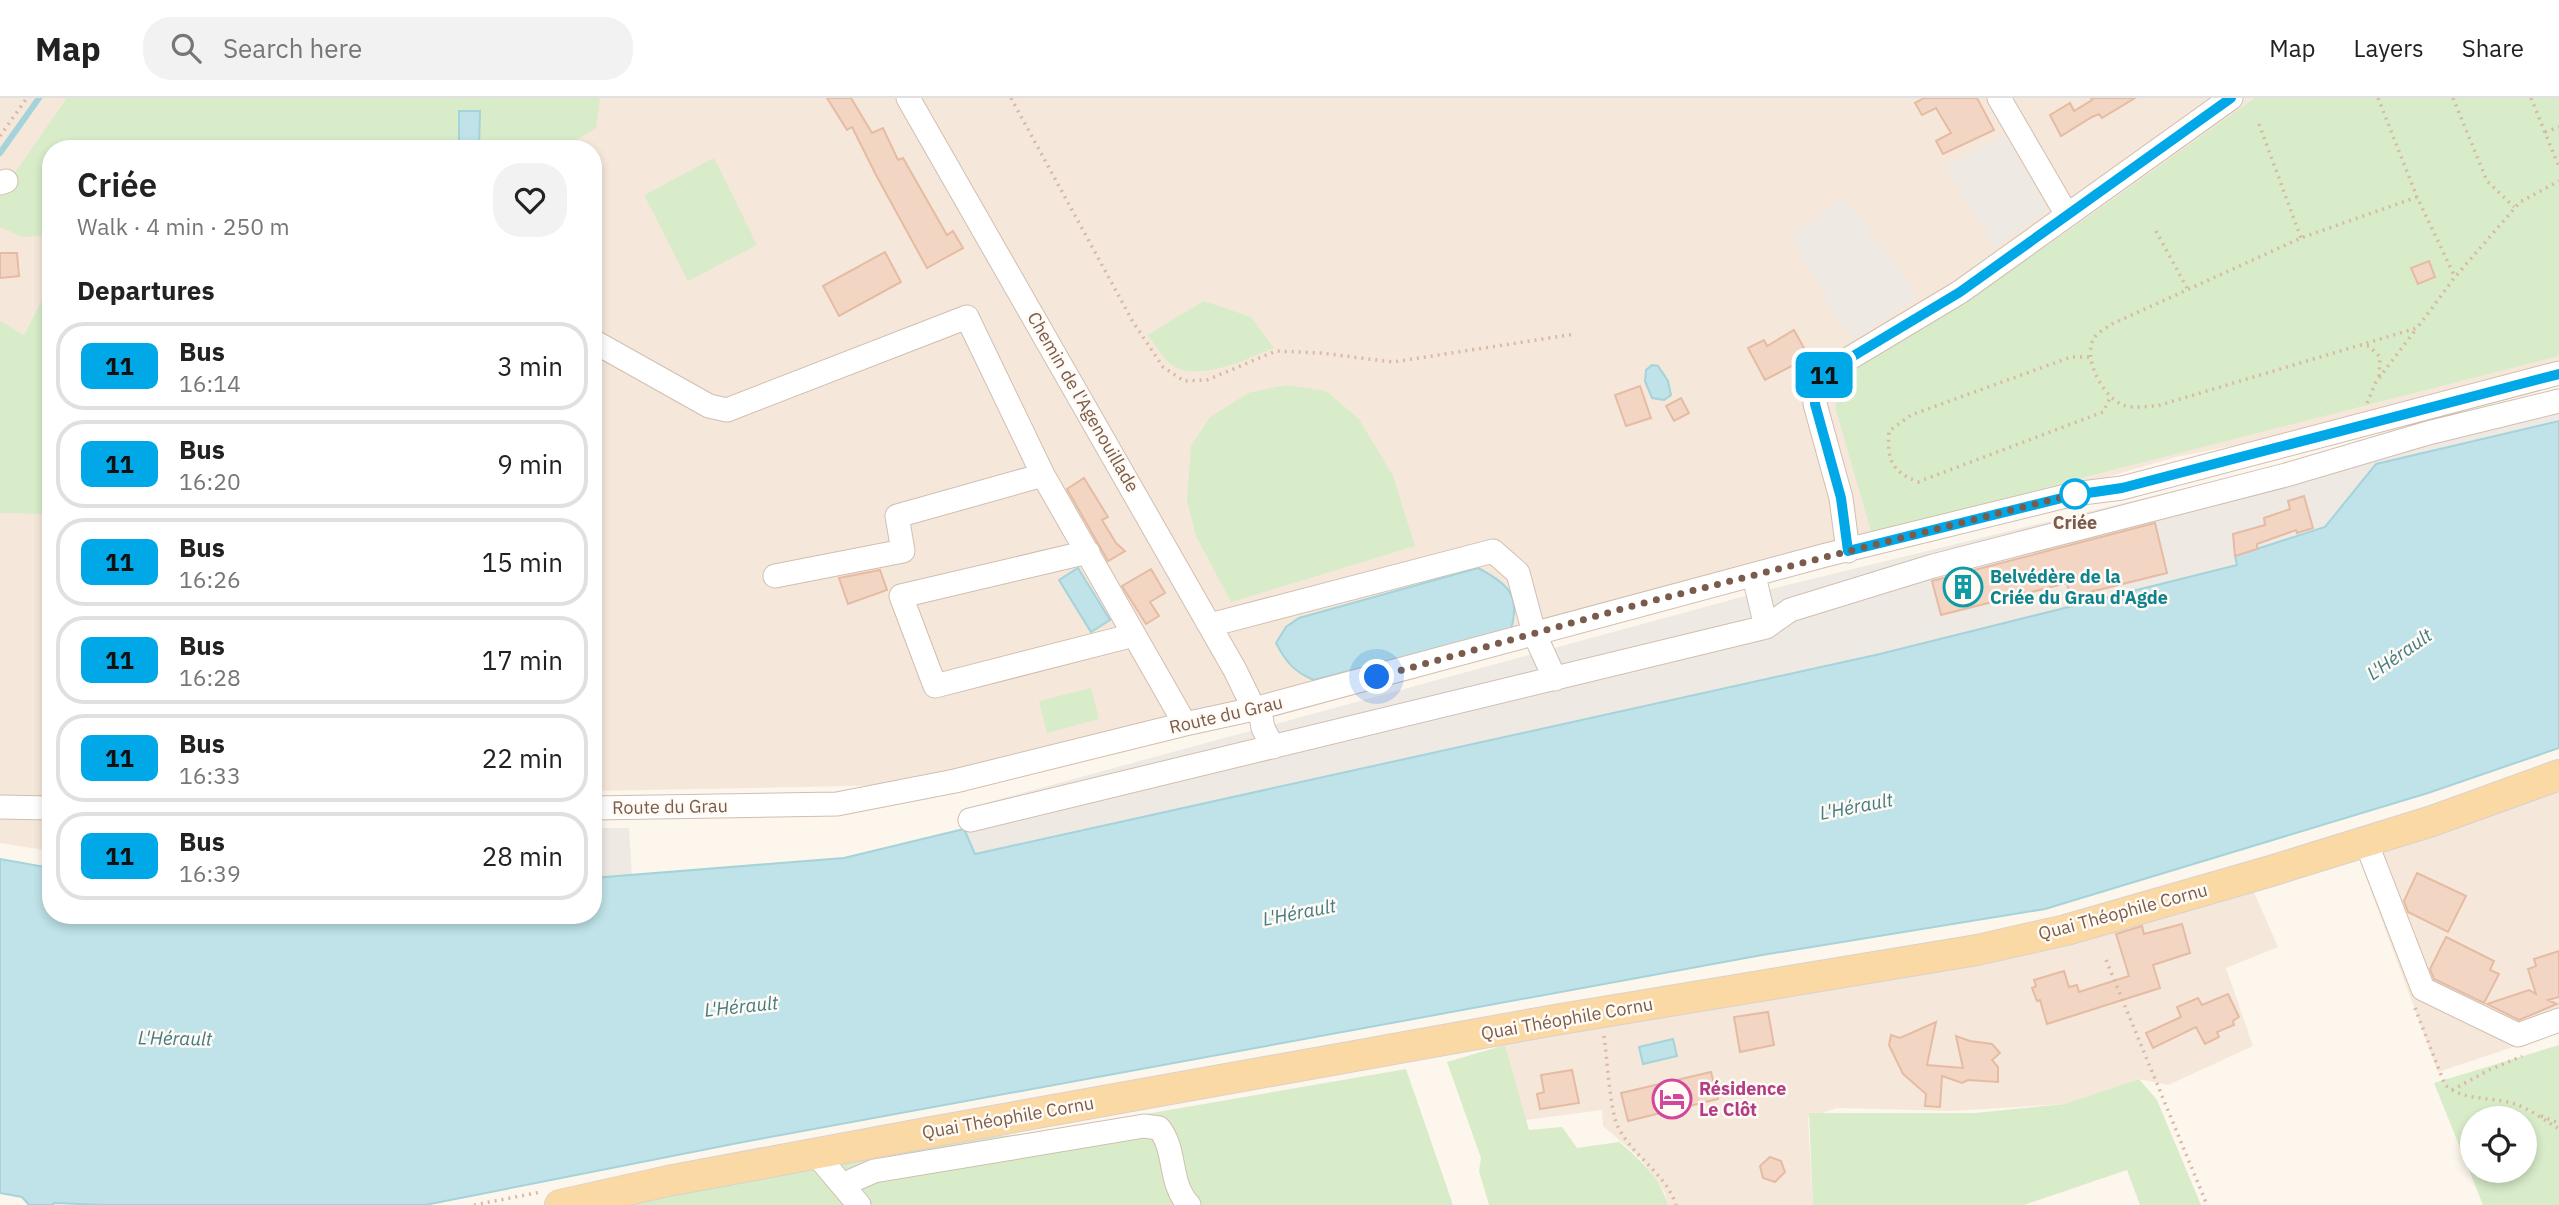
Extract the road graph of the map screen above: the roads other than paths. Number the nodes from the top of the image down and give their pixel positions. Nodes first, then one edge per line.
1 (908, 98) edge
2 (1999, 98) edge
3 (2231, 98) edge
4 (2067, 215) junction
5 (602, 346) edge
6 (2559, 373) edge
7 (2559, 401) edge
8 (1043, 475) junction
9 (1848, 551) junction
10 (1088, 552) junction
11 (775, 576) dead end
12 (1754, 576) junction
13 (1210, 625) junction
14 (1766, 627) junction
15 (1534, 634) junction
16 (1134, 635) junction
17 (1555, 679) junction
18 (1254, 709) junction
19 (1185, 724) junction
20 (1273, 747) junction
21 (2559, 775) edge
22 (0, 807) edge
23 (42, 808) edge
24 (602, 808) edge
25 (970, 820) dead end
26 (2366, 842) junction
27 (2559, 1020) edge
28 (816, 1154) junction
29 (842, 1185) junction
30 (559, 1205) edge
31 (859, 1205) edge
32 (1189, 1205) edge

1 - 13 street, Chemin de l'Agenouillade
2 - 4 street
3 - 4 street
4 - 9 street
5 - 8 street
6 - 9 street, Route du Grau
7 - 14 street
8 - 10 street
8 - 11 street
9 - 12 street, Route du Grau
10 - 16 street
10 - 16 street
12 - 14 street
12 - 15 street, Route du Grau
13 - 15 street
13 - 18 street, Chemin de l'Agenouillade
14 - 17 street
15 - 17 street
15 - 18 street, Route du Grau
16 - 19 street
17 - 20 street
18 - 19 street, Route du Grau
18 - 20 street, Chemin de l'Agenouillade
19 - 24 street, Route du Grau
20 - 25 street
21 - 26 main road, Quai Théophile Cornu
22 - 23 street
26 - 27 street
26 - 28 main road, Quai Théophile Cornu
28 - 29 street
28 - 30 main road, Quai Théophile Cornu
29 - 31 street
29 - 32 street

